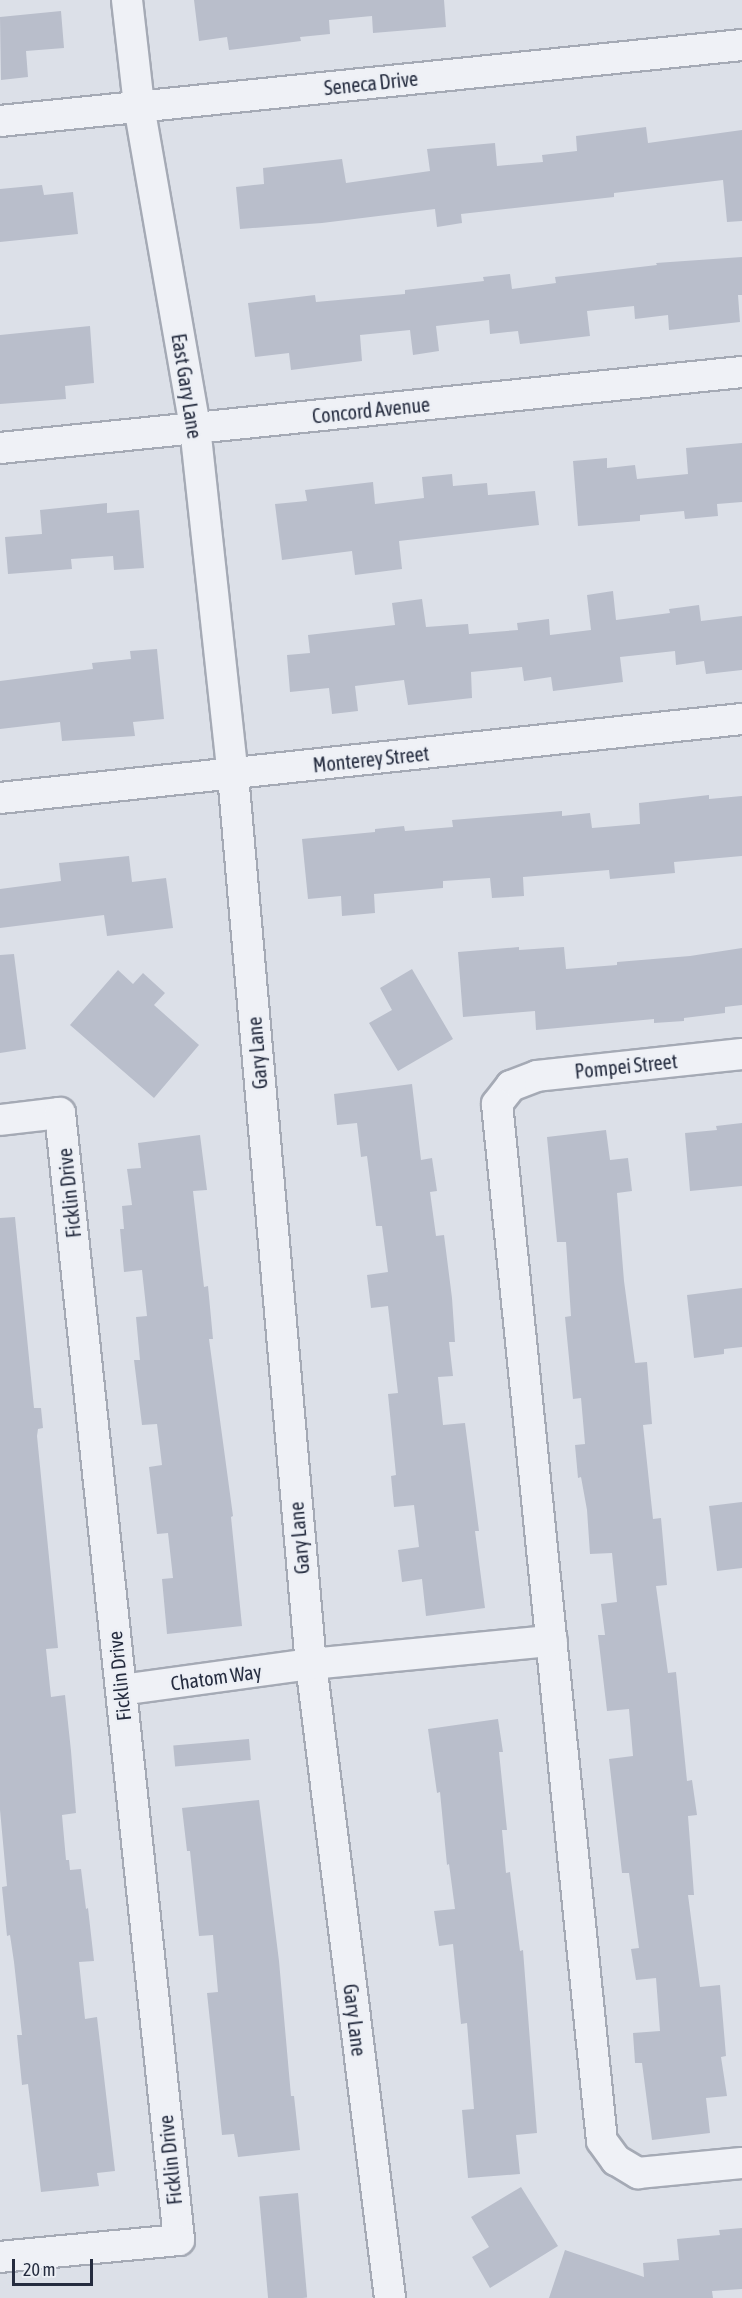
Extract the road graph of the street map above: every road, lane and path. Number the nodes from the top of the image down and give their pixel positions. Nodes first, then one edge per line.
1 (128, 0) edge
2 (742, 45) edge
3 (139, 106) junction
4 (0, 121) edge
5 (742, 372) edge
6 (195, 427) junction
7 (0, 448) edge
8 (742, 719) edge
9 (233, 775) junction
10 (0, 798) edge
11 (742, 1054) edge
12 (0, 1120) edge
13 (552, 1641) junction
14 (311, 1664) junction
15 (121, 1690) junction
16 (742, 2163) edge
17 (0, 2257) edge
18 (390, 2298) edge

1 - 3 street, East Gary Lane
2 - 3 street, Seneca Drive
3 - 4 street, Seneca Drive
3 - 6 street, East Gary Lane
5 - 6 street, Concord Avenue
6 - 7 street, Concord Avenue
6 - 9 street, East Gary Lane
8 - 9 street, Monterey Street
9 - 10 street, Monterey Street
9 - 14 street, Gary Lane
11 - 13 street, Pompei Street
12 - 15 street, Ficklin Drive
13 - 14 street, Chatom Way
13 - 16 street
14 - 15 street, Chatom Way
14 - 18 street, Gary Lane
15 - 17 street, Ficklin Drive

